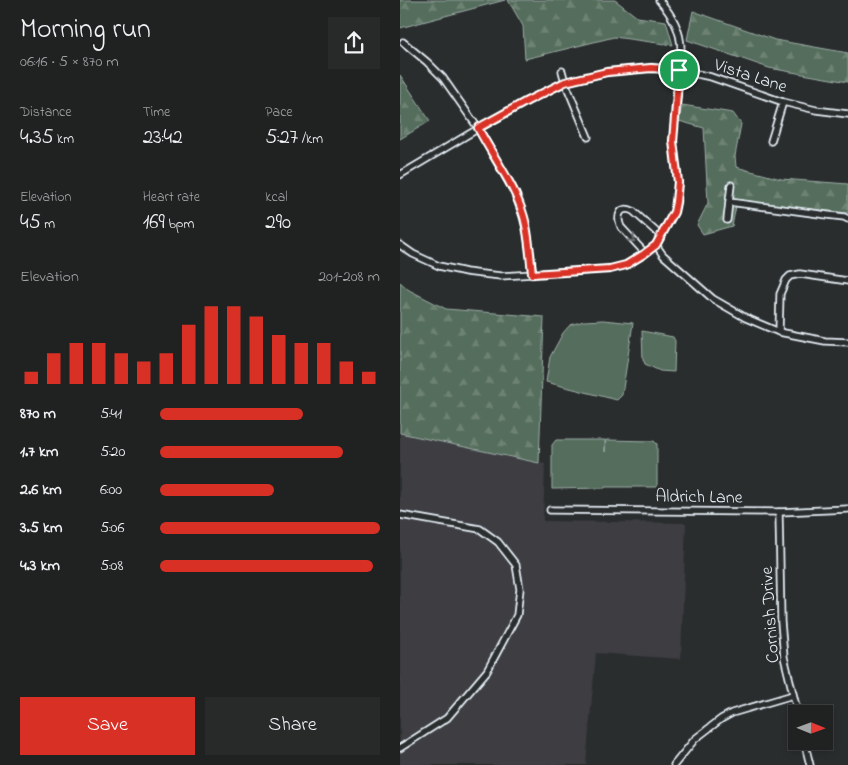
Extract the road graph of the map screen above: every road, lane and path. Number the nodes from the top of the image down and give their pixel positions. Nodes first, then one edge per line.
1 (660, 0) edge
2 (403, 42) dead end
3 (679, 70) junction
4 (562, 71) dead end
5 (565, 82) junction
6 (783, 102) junction
7 (848, 114) edge
8 (478, 128) junction
9 (588, 137) dead end
10 (771, 141) dead end
11 (400, 175) edge
12 (731, 185) dead end
13 (729, 202) junction
14 (848, 219) edge
15 (727, 220) dead end
16 (661, 236) junction
17 (400, 245) edge
18 (656, 245) junction
19 (645, 253) junction
20 (532, 274) junction
21 (848, 281) edge
22 (779, 332) junction
23 (848, 342) edge
24 (848, 509) edge
25 (550, 510) dead end
26 (779, 512) junction
27 (400, 515) edge
28 (793, 695) junction
29 (796, 705) edge
30 (400, 748) edge
31 (806, 750) edge
32 (674, 765) edge
33 (810, 765) edge

1 - 3 street
2 - 8 street
3 - 5 street, Vista Lane
3 - 6 street, Vista Lane
3 - 16 street
4 - 5 street
5 - 8 street, Vista Lane
5 - 9 street
6 - 7 street, Vista Lane
6 - 10 street
8 - 11 street, Vista Lane
8 - 20 street
12 - 13 street
13 - 14 street
13 - 15 street
16 - 18 street
16 -> 19 street
17 - 20 street
18 - 19 street
18 - 22 street
19 - 20 street
21 - 22 street
22 - 23 street
24 - 26 street, Aldrich Lane
25 - 26 street, Aldrich Lane
26 - 28 street, Cornish Drive
27 - 30 street
28 - 29 street, Cornish Drive
28 - 32 street
31 - 33 street

